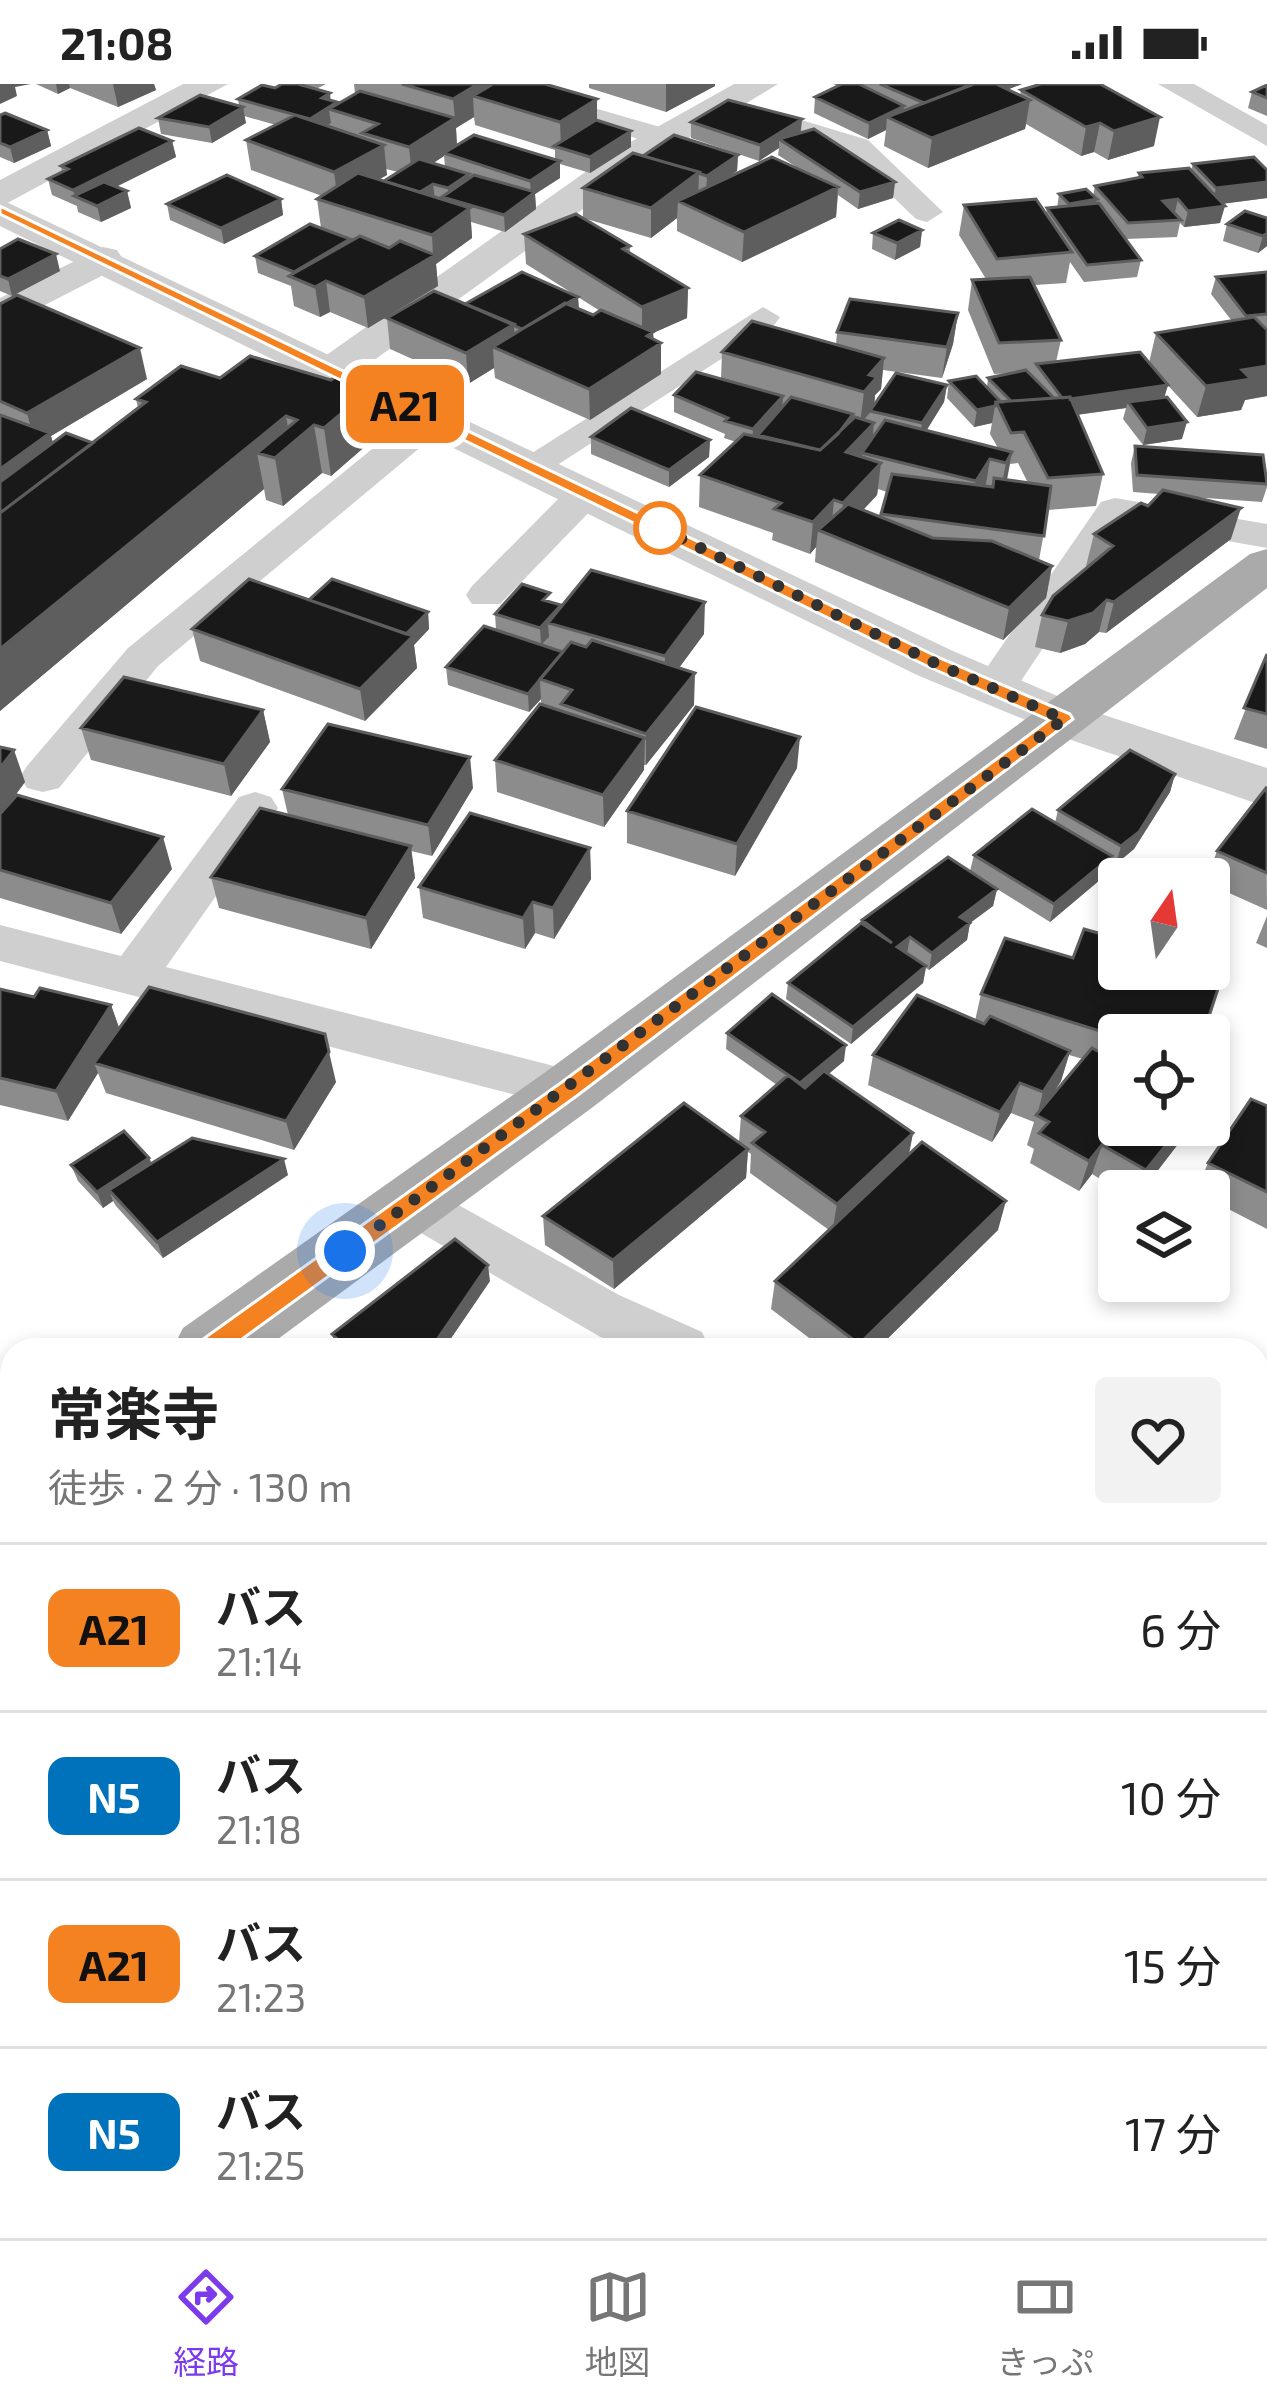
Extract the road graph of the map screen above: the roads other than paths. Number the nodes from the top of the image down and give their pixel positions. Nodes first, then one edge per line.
1 (208, 84) edge
2 (1173, 84) edge
3 (739, 91) edge
4 (549, 104) edge
5 (663, 137) junction
6 (1267, 137) edge
7 (0, 195) edge
8 (0, 211) edge
9 (927, 212) dead end
10 (103, 259) junction
11 (0, 315) edge
12 (763, 317) dead end
13 (333, 370) junction
14 (433, 418) junction
15 (532, 465) junction
16 (587, 493) junction
17 (1267, 536) edge
18 (1267, 564) edge
19 (487, 595) dead end
20 (994, 689) junction
21 (1064, 719) junction
22 (43, 777) dead end
23 (1267, 788) edge
24 (255, 808) edge
25 (0, 943) edge
26 (132, 977) junction
27 (570, 1089) junction
28 (414, 1202) junction
29 (225, 1338) edge
30 (655, 1338) edge

1 - 7 street
2 - 6 lane
3 - 5 street
3 - 9 lane
4 - 5 lane
5 - 13 street
8 - 10 street
10 - 11 street
10 - 13 street
12 - 15 lane
13 - 14 street
14 - 15 street
14 - 22 lane
15 - 16 street
16 - 19 lane
16 - 20 street
17 - 20 lane
18 - 21 main road
20 - 21 street
21 - 23 street
21 - 27 main road
24 - 26 lane
25 - 26 lane
26 - 27 lane
27 - 28 main road
28 - 29 main road
28 - 30 lane

